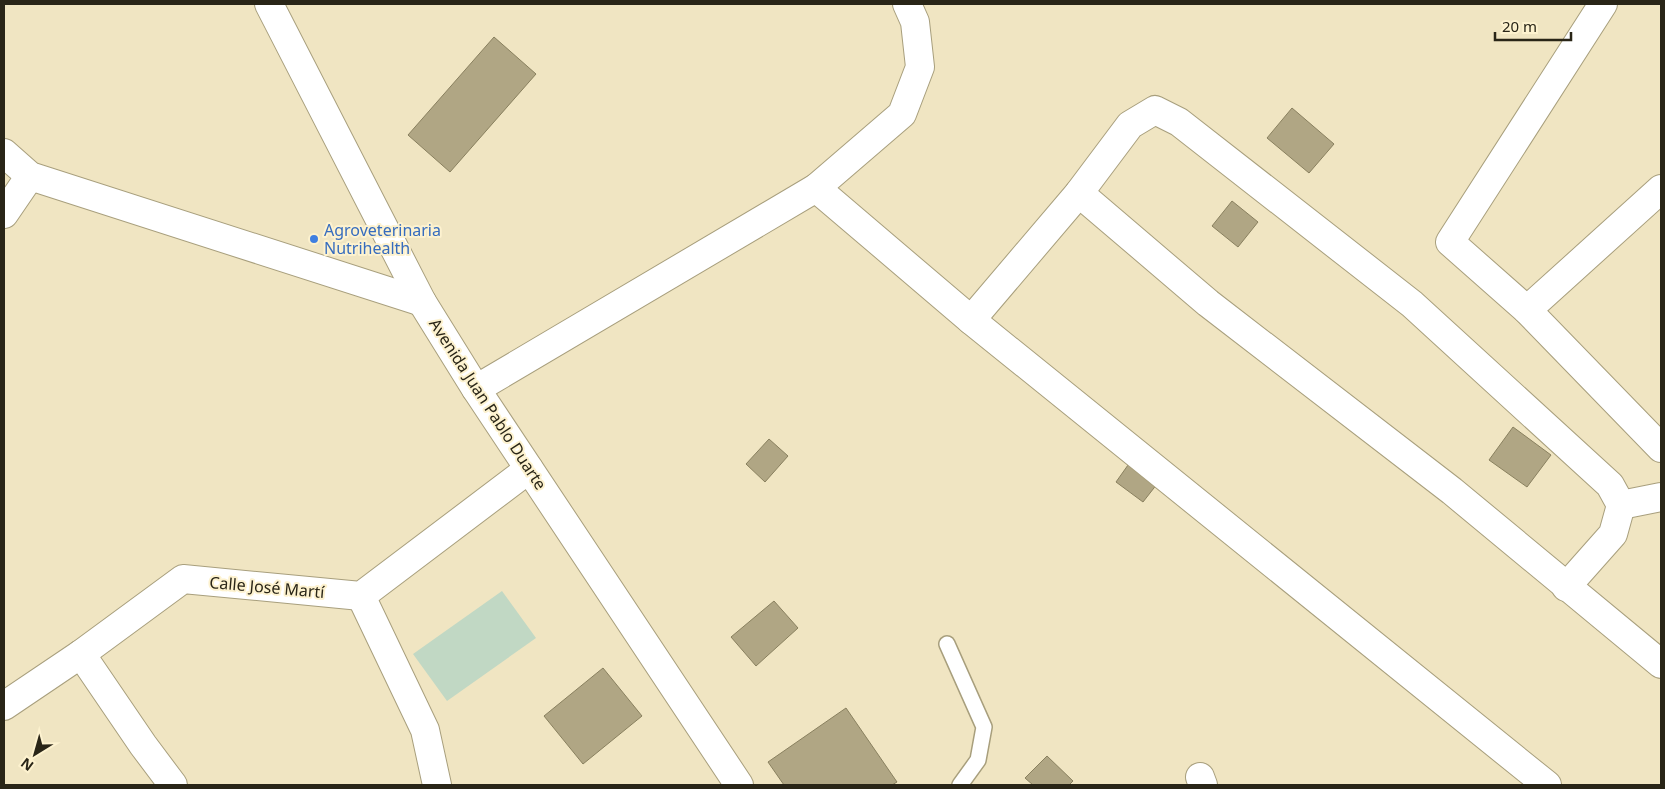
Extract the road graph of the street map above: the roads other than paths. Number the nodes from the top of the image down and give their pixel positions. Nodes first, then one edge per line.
1 (268, 4) edge
2 (907, 4) edge
3 (1603, 4) edge
4 (4, 153) edge
5 (30, 176) junction
6 (816, 188) junction
7 (1661, 189) edge
8 (1079, 193) junction
9 (4, 214) edge
10 (422, 302) junction
11 (1527, 310) junction
12 (971, 320) junction
13 (476, 389) junction
14 (1661, 448) edge
15 (530, 469) junction
16 (1661, 497) edge
17 (1621, 505) junction
18 (1566, 586) junction
19 (361, 596) junction
20 (947, 644) dead end
21 (81, 654) junction
22 (1661, 664) edge
23 (4, 706) edge
24 (172, 785) edge
25 (437, 785) edge
26 (739, 785) edge
27 (960, 785) edge
28 (1547, 785) edge

1 - 10 street, Avenida Juan Pablo Duarte
2 - 6 street
3 - 11 street
4 - 5 street
5 - 9 street
5 - 10 street
6 - 12 street
6 - 13 street
7 - 11 street
8 - 12 street
8 - 17 street
8 - 18 street
10 - 13 street, Avenida Juan Pablo Duarte
11 - 14 street
12 - 28 street
13 - 15 street, Avenida Juan Pablo Duarte
15 - 19 street
15 - 26 street, Avenida Juan Pablo Duarte
16 - 17 street
17 - 18 street
18 - 22 street
19 - 21 street, Calle José Martí
19 - 25 street
20 - 27 lane
21 - 23 street, Calle José Martí
21 - 24 street

